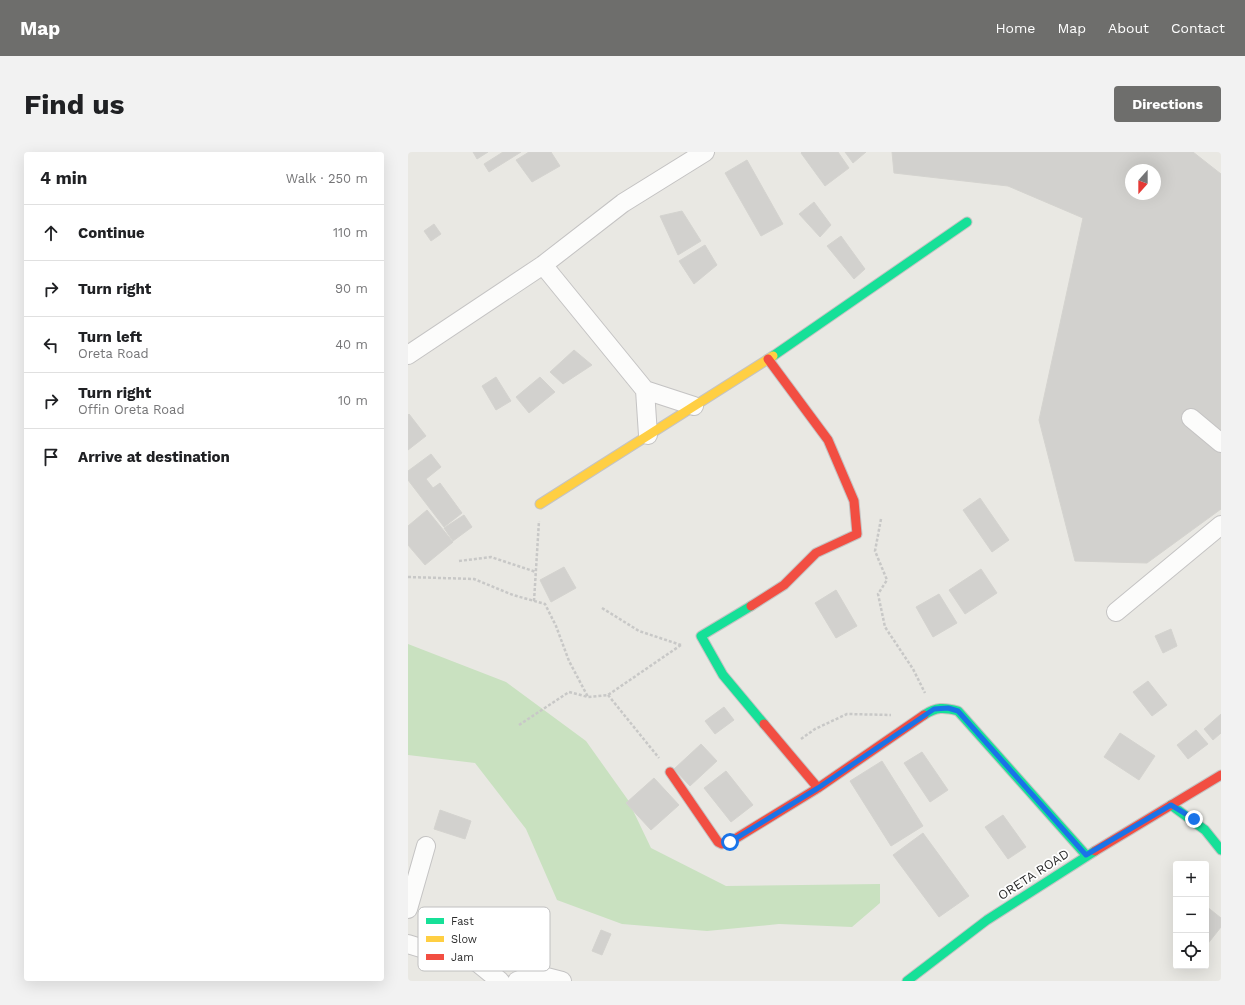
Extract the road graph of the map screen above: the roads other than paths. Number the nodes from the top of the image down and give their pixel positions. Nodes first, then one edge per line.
1 (705, 152) edge
2 (967, 222) dead end
3 (544, 265) junction
4 (408, 355) edge
5 (768, 359) junction
6 (645, 390) junction
7 (694, 406) junction
8 (1190, 418) dead end
9 (648, 435) junction
10 (1221, 444) edge
11 (540, 504) road end
12 (1221, 525) edge
13 (1116, 612) dead end
14 (670, 772) road end
15 (1221, 775) edge
16 (818, 788) junction
17 (1171, 805) junction
18 (426, 846) dead end
19 (1221, 850) edge
20 (1086, 855) junction
21 (408, 909) edge
22 (488, 971) edge
23 (500, 981) edge
24 (517, 981) edge
25 (562, 981) edge
26 (907, 981) edge

1 - 3 street
2 - 5 street
3 - 4 street
3 - 6 street
5 - 7 street
5 - 16 street
6 - 7 street
6 - 9 street
7 - 9 street
8 - 10 street
9 - 11 street
12 - 13 street
14 - 16 street
15 - 17 street, ORETA ROAD
16 - 20 street
17 - 19 street
17 - 20 street, ORETA ROAD
18 - 21 street
20 - 26 street, ORETA ROAD
22 - 23 street
24 - 25 street

